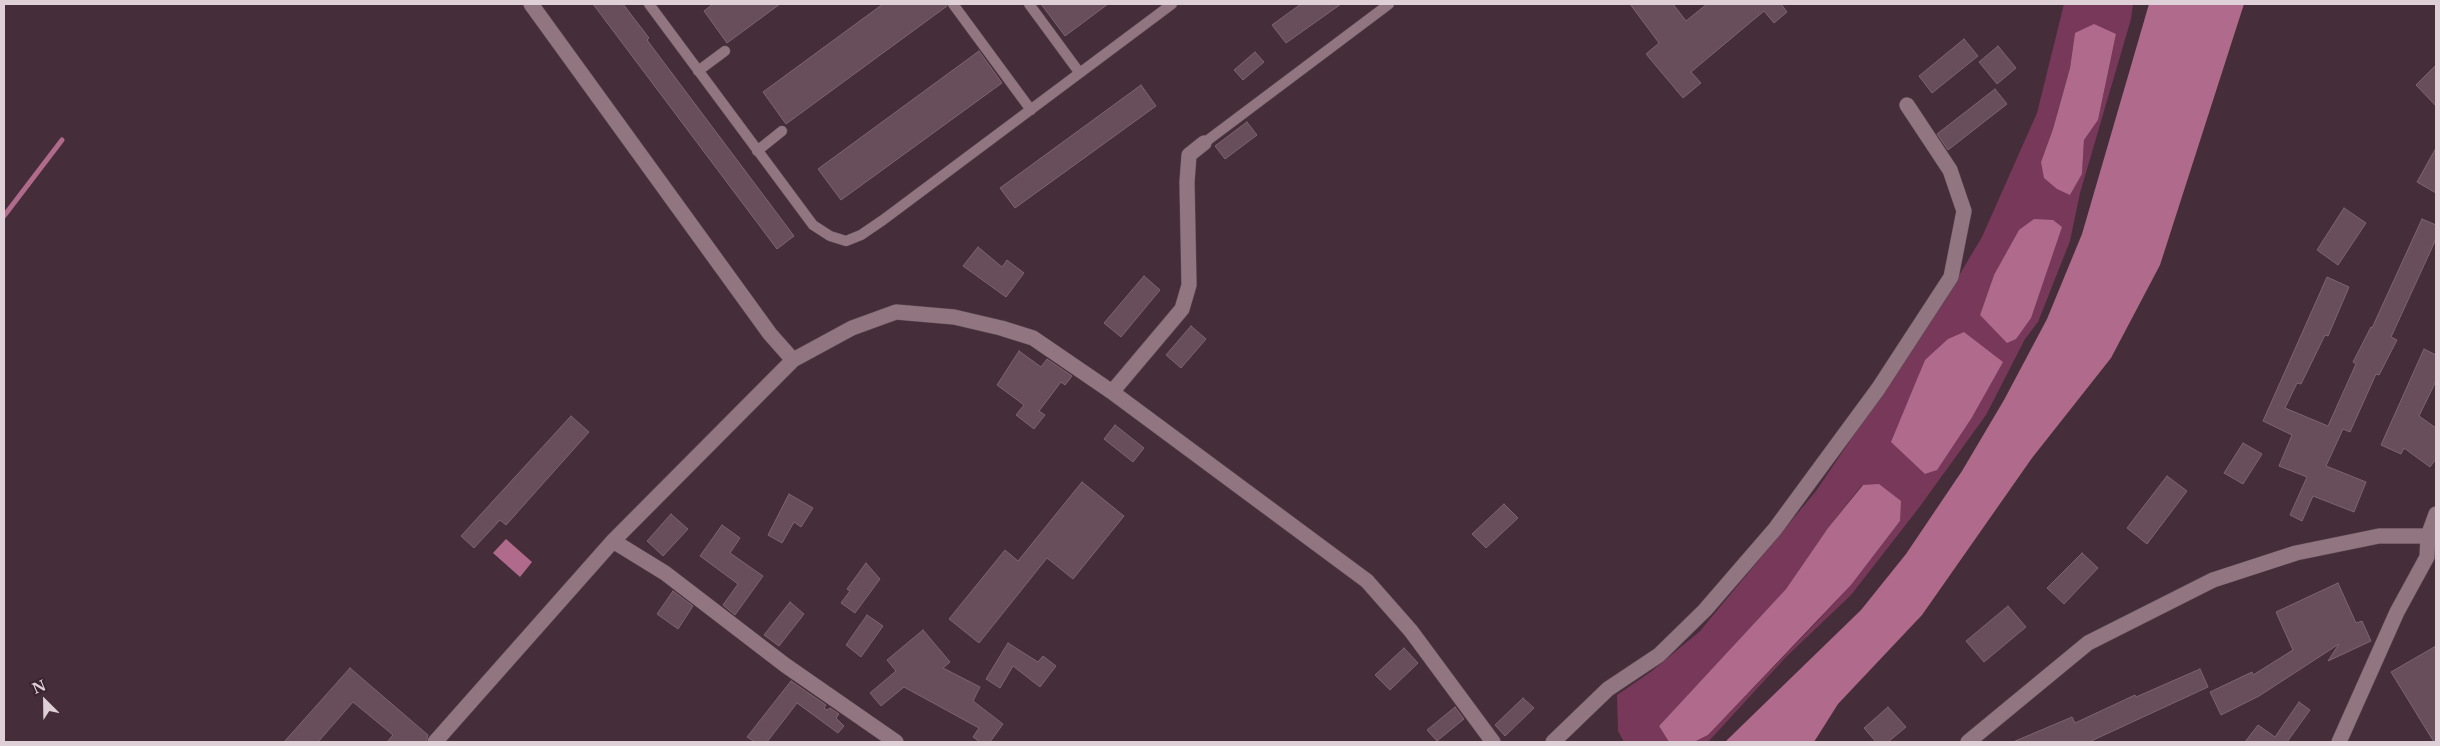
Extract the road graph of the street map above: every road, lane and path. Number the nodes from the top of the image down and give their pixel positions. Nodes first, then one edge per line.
1 (532, 4) edge
2 (649, 4) edge
3 (953, 4) edge
4 (1029, 4) edge
5 (1172, 4) edge
6 (1389, 4) edge
7 (725, 51) dead end
8 (698, 71) junction
9 (1079, 72) junction
10 (1907, 106) dead end
11 (1031, 110) junction
12 (782, 131) dead end
13 (1204, 142) joint
14 (757, 150) junction
15 (793, 360) junction
16 (1112, 392) junction
17 (2436, 514) edge
18 (2432, 536) edge
19 (613, 541) junction
20 (2432, 561) edge
21 (435, 742) edge
22 (896, 742) edge
23 (1493, 742) edge
24 (1553, 742) edge
25 (1968, 742) edge
26 (2339, 742) edge

1 - 15 street
2 - 8 lane
3 - 11 lane
4 - 9 lane
5 - 9 lane
6 - 13 lane
7 - 8 lane
8 - 14 lane
9 - 11 lane
10 - 24 street
11 - 14 lane
12 - 14 lane
13 - 16 street
15 - 16 street
15 - 19 street
16 - 23 street
17 - 18 street
18 - 20 street
18 - 25 street
19 - 21 street
19 - 22 street
20 - 26 street

